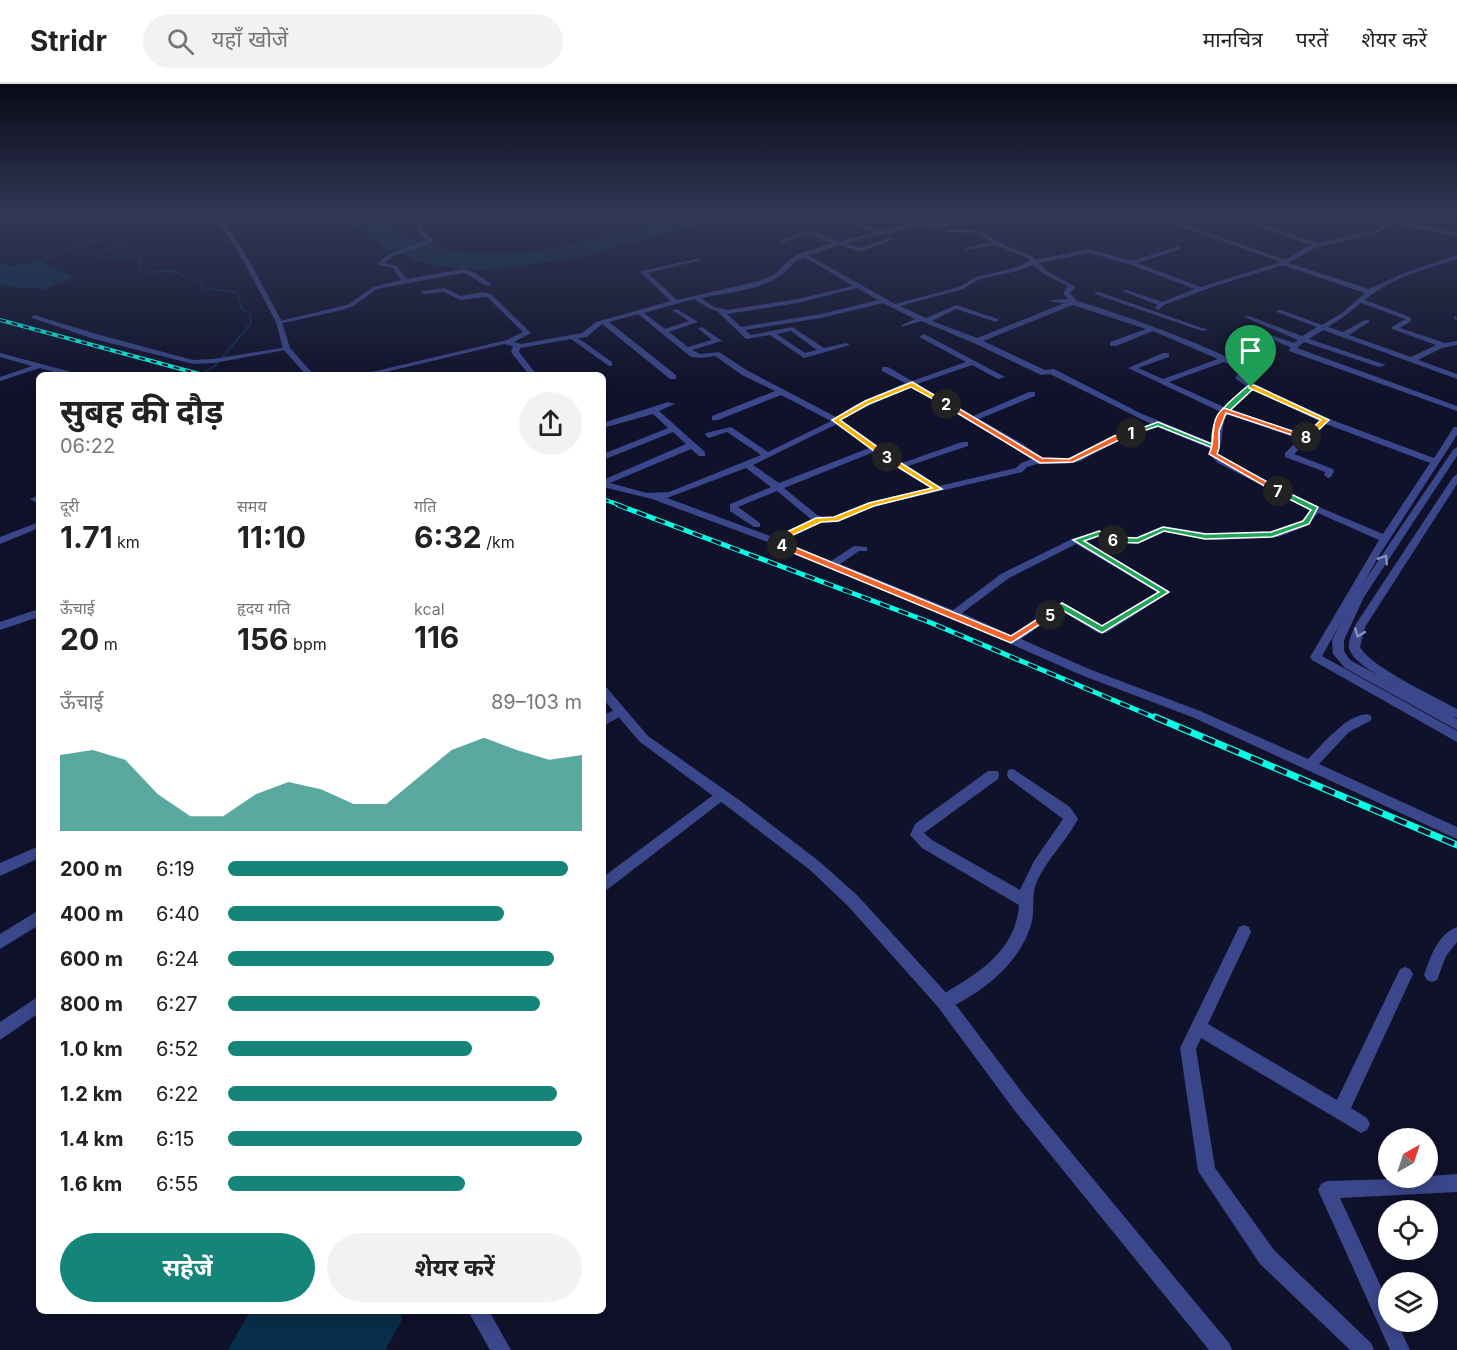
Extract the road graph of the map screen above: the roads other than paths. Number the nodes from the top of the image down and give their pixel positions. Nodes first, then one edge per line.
1 (253, 273) edge
2 (399, 273) edge
3 (451, 273) edge
4 (472, 273) edge
5 (644, 273) edge
6 (779, 273) edge
7 (841, 273) edge
8 (991, 273) edge
9 (1046, 273) edge
10 (1156, 273) edge
11 (1250, 273) edge
12 (1316, 273) edge
13 (1409, 273) edge
14 (405, 281) junction
15 (489, 285) dead end
16 (860, 286) junction
17 (1200, 289) junction
18 (1125, 291) dead end
19 (424, 292) dead end
20 (1370, 292) junction
21 (1096, 293) dead end
22 (695, 297) junction
23 (1359, 300) junction
24 (884, 301) junction
25 (913, 301) junction
26 (1054, 301) dead end
27 (1074, 302) junction
28 (1162, 304) junction
29 (676, 306) junction
30 (894, 306) junction
31 (922, 306) dead end
32 (931, 310) dead end
33 (720, 311) junction
34 (1279, 311) dead end
35 (639, 312) junction
36 (940, 314) junction
37 (1152, 314) junction
38 (34, 317) dead end
39 (1247, 317) dead end
40 (923, 320) junction
41 (996, 320) dead end
42 (1367, 321) dead end
43 (279, 322) junction
44 (604, 322) junction
45 (904, 326) dead end
46 (1140, 326) junction
47 (1322, 327) junction
48 (1245, 328) dead end
49 (702, 329) dead end
50 (739, 329) junction
51 (1150, 330) junction
52 (1204, 330) dead end
53 (664, 331) junction
54 (771, 333) junction
55 (1344, 335) junction
56 (924, 336) dead end
57 (572, 337) junction
58 (1303, 339) junction
59 (977, 341) junction
60 (508, 342) junction
61 (1457, 343) edge
62 (1113, 344) dead end
63 (846, 345) dead end
64 (517, 346) junction
65 (1295, 346) junction
66 (1443, 346) junction
67 (687, 349) junction
68 (288, 350) junction
69 (823, 351) junction
70 (0, 355) edge
71 (1166, 355) dead end
72 (1399, 355) junction
73 (1224, 360) junction
74 (1412, 360) junction
75 (972, 362) junction
76 (609, 364) dead end
77 (1382, 365) junction
78 (40, 366) junction
79 (885, 369) dead end
80 (61, 372) edge
81 (307, 372) edge
82 (382, 372) edge
83 (531, 372) edge
84 (1364, 375) junction
85 (673, 377) dead end
86 (1001, 377) dead end
87 (1457, 377) edge
88 (0, 379) edge
89 (1162, 382) junction
90 (912, 384) junction
91 (1251, 387) junction
92 (780, 392) junction
93 (1032, 394) dead end
94 (671, 404) dead end
95 (1457, 409) edge
96 (1224, 410) junction
97 (650, 411) junction
98 (1273, 416) dead end
99 (715, 418) dead end
100 (972, 419) junction
101 (836, 420) junction
102 (1325, 420) junction
103 (1158, 424) junction
104 (606, 425) edge
105 (1261, 427) junction
106 (673, 429) junction
107 (1457, 429) edge
108 (709, 436) dead end
109 (1305, 438) junction
110 (965, 444) dead end
111 (692, 445) junction
112 (1216, 448) junction
113 (875, 449) junction
114 (1457, 450) edge
115 (702, 454) dead end
116 (768, 455) junction
117 (606, 456) edge
118 (1040, 461) junction
119 (1436, 462) junction
120 (747, 465) junction
121 (901, 466) junction
122 (1328, 475) dead end
123 (1457, 477) edge
124 (606, 482) edge
125 (606, 484) edge
126 (778, 487) junction
127 (938, 489) junction
128 (654, 496) junction
129 (1316, 509) junction
130 (819, 520) junction
131 (757, 525) dead end
132 (36, 526) edge
133 (1386, 539) junction
134 (1077, 540) junction
135 (0, 541) edge
136 (773, 541) junction
137 (864, 549) dead end
138 (832, 565) junction
139 (36, 614) edge
140 (954, 614) junction
141 (0, 626) edge
142 (1011, 640) junction
143 (606, 695) edge
144 (619, 712) junction
145 (1457, 714) edge
146 (606, 718) edge
147 (1366, 718) dead end
148 (1457, 725) edge
149 (1457, 737) edge
150 (1310, 766) junction
151 (1012, 774) dead end
152 (993, 775) dead end
153 (720, 795) junction
154 (1457, 833) edge
155 (36, 853) edge
156 (0, 870) edge
157 (606, 883) edge
158 (1027, 902) junction
159 (36, 919) edge
160 (1244, 932) dead end
161 (1457, 934) edge
162 (0, 941) edge
163 (1405, 974) dead end
164 (1432, 975) dead end
165 (944, 1002) junction
166 (36, 1006) edge
167 (1198, 1027) junction
168 (0, 1032) edge
169 (1340, 1112) junction
170 (1361, 1124) dead end
171 (1457, 1183) edge
172 (480, 1314) edge
173 (501, 1350) edge
174 (1222, 1350) edge
175 (1364, 1350) edge
176 (1400, 1350) edge

1 - 43 street
2 - 14 street
3 - 14 street
4 - 15 street
5 - 29 street
6 - 22 street
7 - 16 street
8 - 25 street
9 - 27 street
10 - 17 street
11 - 17 street
12 - 20 street
13 - 20 street
14 - 43 street
16 - 24 street
16 - 33 street
17 - 28 street
18 - 28 street
19 - 60 street
20 - 23 street
21 - 37 street
22 - 29 street
22 - 33 street
23 - 47 street
23 - 66 street
24 - 30 street
24 - 50 street
25 - 30 street
25 - 31 street
26 - 27 street
27 - 46 street
27 - 59 street
28 - 37 street
29 - 35 street
29 - 53 street
30 - 40 street
32 - 36 street
33 - 50 street
34 - 47 street
35 - 44 street
35 - 53 street
36 - 40 street
36 - 41 street
37 - 46 street
37 - 52 street
38 - 68 street
39 - 58 street
40 - 45 street
40 - 59 street
42 - 55 street
43 - 68 street
44 - 57 street
44 - 85 street
46 - 51 street
47 - 55 street
47 - 58 street
48 - 65 street
49 - 67 street
50 - 54 street
51 - 62 street
51 - 73 street
53 - 67 street
54 - 69 street
54 - 69 street
55 - 72 street
56 - 75 street
57 - 64 street
57 - 76 street
58 - 65 street
58 - 77 street
59 - 103 street
60 - 64 street
60 - 82 street
61 - 66 street
63 - 69 street
64 - 83 street
65 - 84 street
66 - 74 street
67 - 92 street
68 - 81 street
70 - 78 street
71 - 89 street
72 - 74 street
72 - 77 street
73 - 89 street
73 - 91 street
74 - 87 street
75 - 86 street
75 - 90 street
77 - 84 street
78 - 80 street
78 - 88 street
79 - 90 street
84 - 95 street
89 - 96 street
90 - 100 street
90 - 101 street
91 - 96 street
91 - 102 street
92 - 99 street
92 - 101 street
93 - 100 street
94 - 97 street
96 - 105 street
96 - 112 street
97 - 104 street
97 - 106 street
98 - 105 street
100 - 118 street
101 - 113 street
101 - 116 street
102 - 109 street
102 - 119 street
103 - 112 street
103 - 118 street
105 - 109 street
106 - 111 street
106 - 117 street
107 - 119 street
108 - 116 street
109 - 122 street
110 - 121 street
111 - 115 street
111 - 124 street
112 - 129 street
113 - 121 street
113 - 126 street
148 -> 114 street
116 - 120 street
118 - 127 street
119 - 133 street
120 - 126 street
120 - 128 street
121 - 127 street
123 -> 145 street
125 - 128 street
126 - 130 street
126 - 131 street
127 - 130 street
128 - 136 street
129 - 133 street
129 - 134 street
130 - 136 street
132 - 135 street
133 - 149 street
134 - 140 street
134 - 142 street
136 - 138 street
137 - 138 street
138 - 140 street
139 - 141 street
140 - 142 street
142 - 150 street
143 - 144 street
144 - 146 street
144 - 153 street
147 - 150 street
150 - 154 street
151 - 158 street
152 - 158 street
153 - 157 street
153 - 165 street
155 - 156 street
158 - 165 street
159 - 162 street
160 - 167 street
161 - 164 street
163 - 169 street
165 - 174 street
166 - 168 street
167 - 169 street
167 - 175 street
169 - 170 street
171 - 176 street
172 - 173 street

